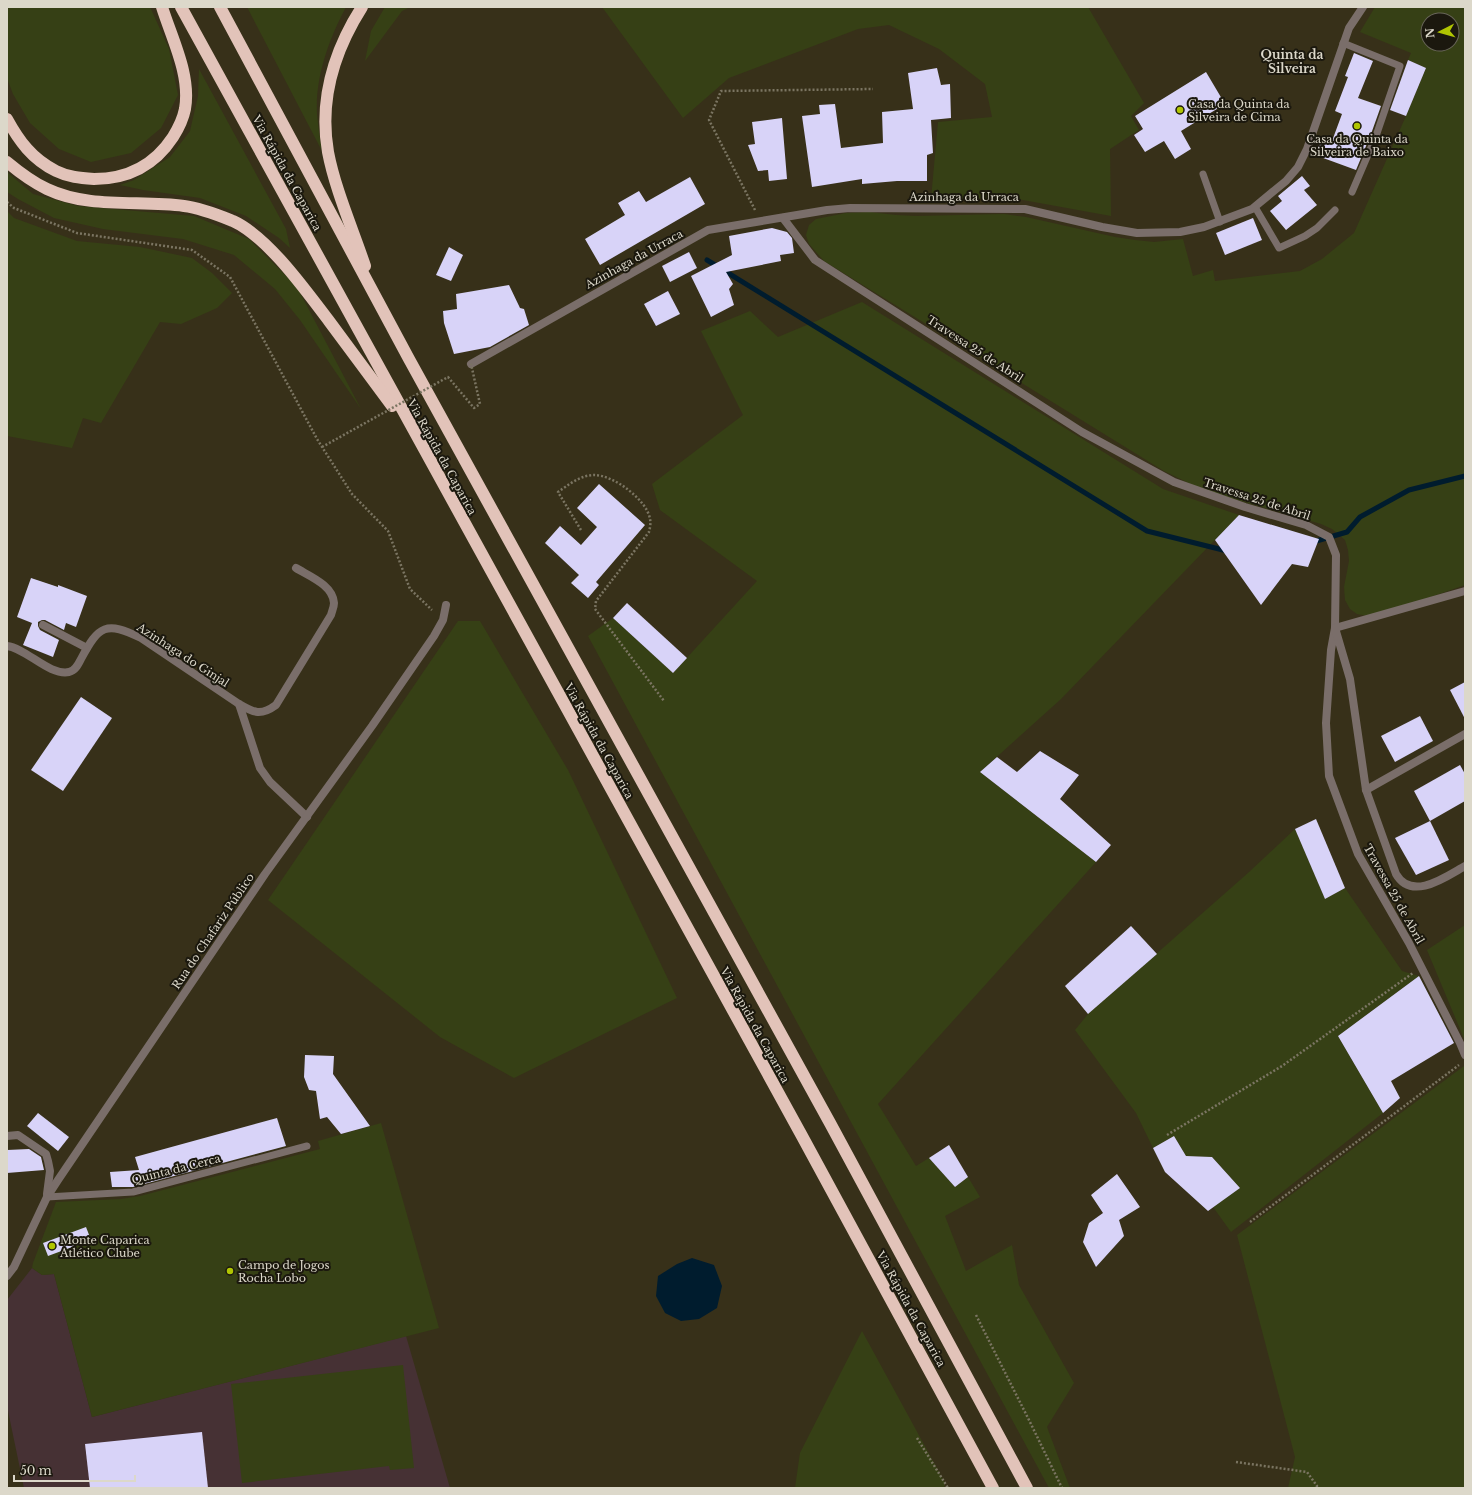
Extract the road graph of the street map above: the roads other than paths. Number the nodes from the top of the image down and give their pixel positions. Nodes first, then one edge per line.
1 (162, 7) edge
2 (181, 7) edge
3 (220, 7) edge
4 (362, 7) edge
5 (1363, 7) edge
6 (1343, 43) junction
7 (7, 119) edge
8 (7, 162) edge
9 (1203, 174) dead end
10 (1352, 192) dead end
11 (1255, 207) junction
12 (1335, 210) dead end
13 (783, 218) junction
14 (1220, 222) junction
15 (376, 299) junction
16 (471, 364) road end
17 (418, 440) junction
18 (296, 568) dead end
19 (1465, 591) edge
20 (446, 605) dead end
21 (43, 625) dead end
22 (1335, 628) junction
23 (7, 646) edge
24 (87, 648) junction
25 (239, 704) junction
26 (1465, 734) edge
27 (1366, 790) junction
28 (307, 817) junction
29 (1465, 866) edge
30 (1465, 1055) edge
31 (7, 1136) edge
32 (307, 1146) dead end
33 (47, 1197) junction
34 (7, 1276) edge
35 (993, 1488) edge
36 (1027, 1488) edge

1 - 7 highway
2 - 17 highway, Via Rápida da Caparica
3 - 15 highway, Via Rápida da Caparica
4 - 15 highway
5 - 6 street, Azinhaga da Urraca
6 - 10 lane
6 - 11 street, Azinhaga da Urraca
8 - 17 highway
9 - 14 lane
11 - 12 lane
11 - 14 street, Azinhaga da Urraca
13 - 14 street, Azinhaga da Urraca
13 - 16 street, Azinhaga da Urraca
13 - 22 street, Travessa 25 de Abril
15 - 36 highway, Via Rápida da Caparica
17 - 35 highway, Via Rápida da Caparica
18 - 25 street, Azinhaga do Ginjal
19 - 22 street
20 - 28 street, Rua do Chafariz Público
21 - 24 street
22 - 27 street
22 - 30 street, Travessa 25 de Abril
23 - 24 street, Azinhaga do Ginjal
24 - 25 street, Azinhaga do Ginjal
25 - 28 street
26 - 27 street
27 - 29 street
28 - 33 street, Rua do Chafariz Público
31 - 33 street
32 - 33 lane, Quinta da Cerca
33 - 34 street, Rua do Chafariz Público

